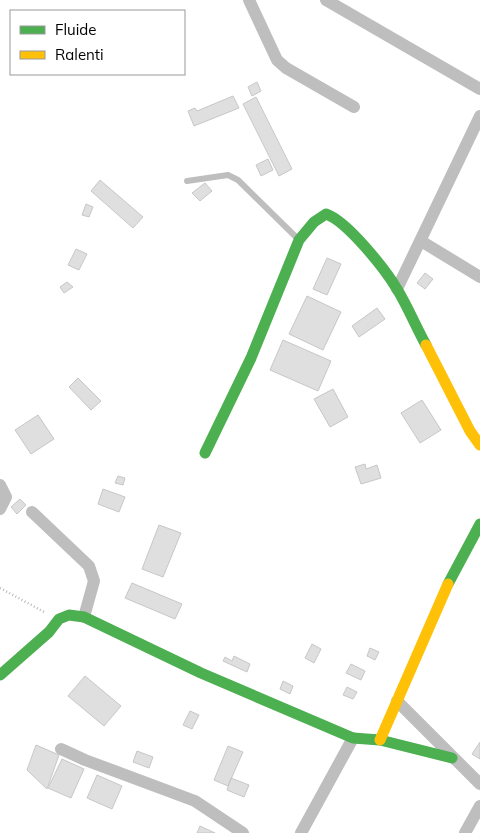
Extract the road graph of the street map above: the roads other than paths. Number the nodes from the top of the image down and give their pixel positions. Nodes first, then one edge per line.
1 (248, 0) edge
2 (326, 0) edge
3 (480, 89) edge
4 (354, 107) dead end
5 (480, 116) edge
6 (187, 181) dead end
7 (299, 240) junction
8 (422, 241) junction
9 (480, 277) edge
10 (397, 289) junction
11 (480, 445) edge
12 (205, 453) dead end
13 (0, 485) edge
14 (0, 509) edge
15 (32, 512) dead end
16 (480, 524) edge
17 (84, 617) junction
18 (0, 675) edge
19 (397, 701) junction
20 (353, 738) junction
21 (380, 740) junction
22 (61, 748) dead end
23 (452, 758) junction
24 (480, 784) edge
25 (480, 806) edge
26 (243, 833) edge
27 (301, 833) edge
28 (465, 833) edge

1 - 4 street
2 - 3 street
5 - 8 street
6 - 7 lane
7 - 10 street
7 - 12 street
8 - 9 street
8 - 10 street
10 - 11 street
13 - 14 street
15 - 17 street
16 - 19 street
17 - 18 street
17 - 20 street
19 - 21 street
19 - 23 street
20 - 21 street
20 - 27 street
21 - 23 street
22 - 26 street
23 - 24 street
25 - 28 street

